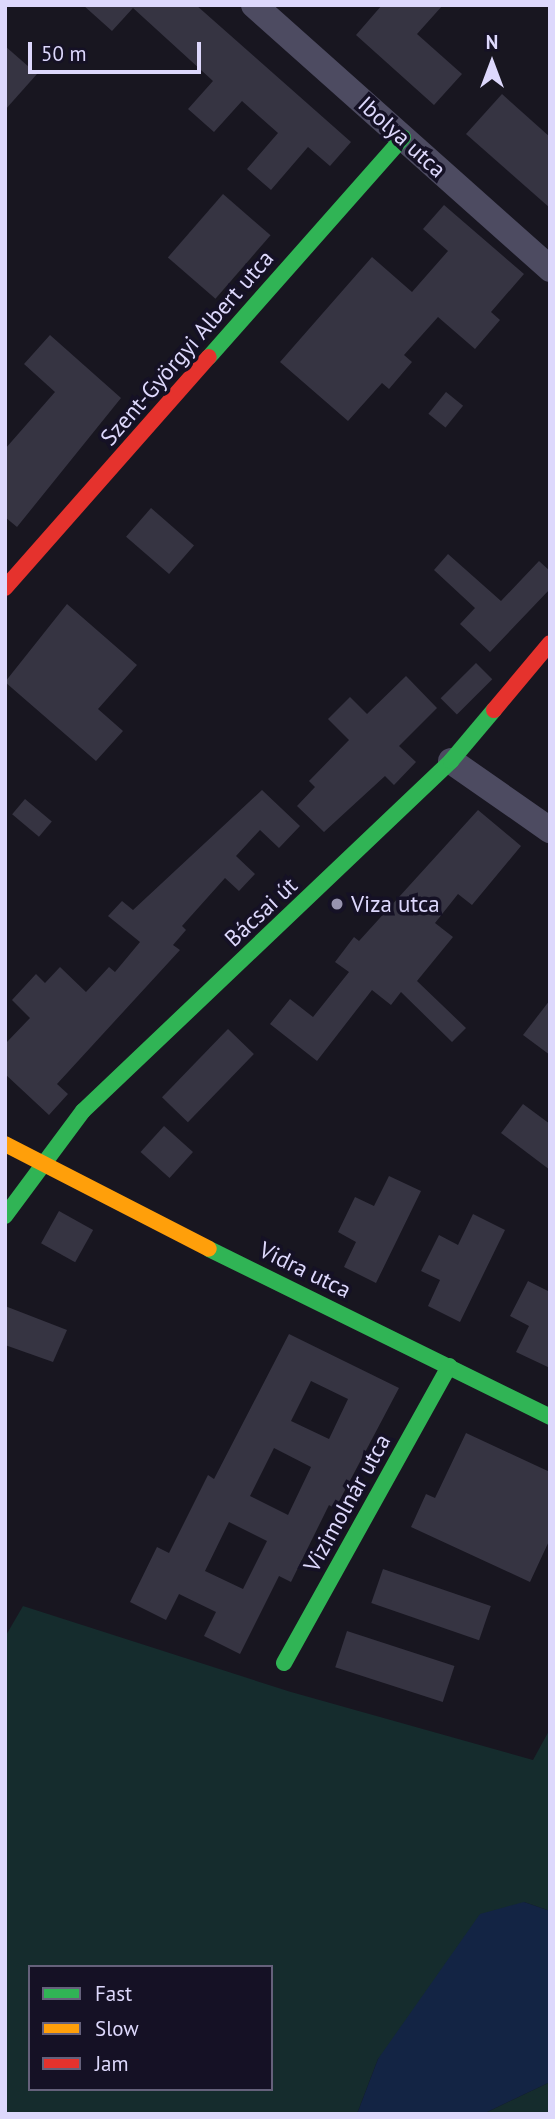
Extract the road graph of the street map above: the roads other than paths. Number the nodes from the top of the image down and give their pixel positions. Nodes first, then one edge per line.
1 (254, 5) edge
2 (403, 138) junction
3 (550, 269) edge
4 (5, 588) edge
5 (550, 643) edge
6 (452, 761) junction
7 (550, 830) edge
8 (5, 1144) edge
9 (39, 1166) junction
10 (5, 1216) edge
11 (449, 1366) junction
12 (550, 1417) edge
13 (284, 1663) dead end

1 - 2 street, Ibolya utca
2 - 3 street, Ibolya utca
2 - 4 street, Szent-Györgyi Albert utca
5 - 6 street, Bácsai út
6 - 7 street
6 - 9 street, Bácsai út
8 - 9 street, Vidra utca
9 - 10 street, Bácsai út
9 - 11 street, Vidra utca
11 - 12 street, Vidra utca
11 - 13 street, Vizimolnár utca

